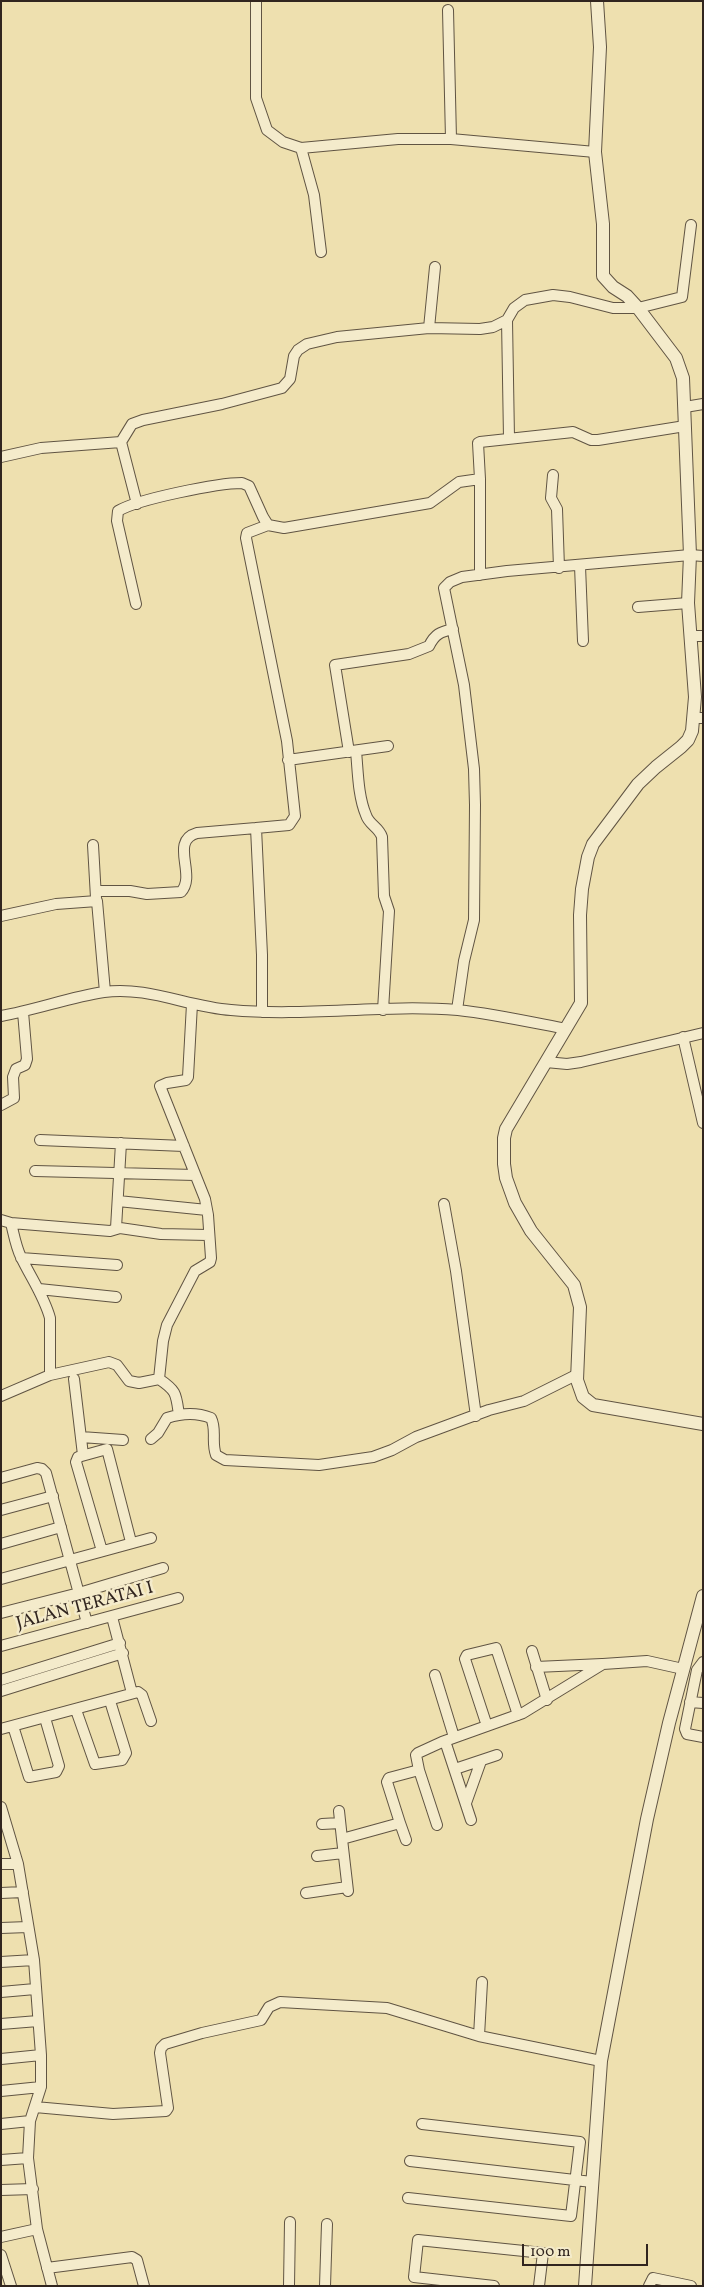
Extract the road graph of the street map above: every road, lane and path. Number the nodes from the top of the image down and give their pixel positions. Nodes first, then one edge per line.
1 (256, 1) edge
2 (597, 1) edge
3 (448, 10) dead end
4 (451, 139) junction
5 (301, 148) junction
6 (595, 152) junction
7 (691, 224) dead end
8 (321, 252) dead end
9 (435, 267) dead end
10 (638, 308) junction
11 (506, 320) junction
12 (429, 328) junction
13 (703, 404) edge
14 (685, 407) junction
15 (685, 426) junction
16 (509, 438) junction
17 (121, 442) junction
18 (1, 457) edge
19 (552, 475) dead end
20 (480, 479) junction
21 (137, 504) junction
22 (268, 525) junction
23 (690, 555) junction
24 (703, 556) edge
25 (580, 566) junction
26 (559, 568) junction
27 (480, 575) junction
28 (688, 603) junction
29 (136, 604) dead end
30 (638, 607) dead end
31 (453, 629) junction
32 (697, 636) edge
33 (583, 641) dead end
34 (699, 718) edge
35 (388, 746) dead end
36 (352, 752) junction
37 (288, 760) junction
38 (256, 828) junction
39 (93, 845) dead end
40 (96, 896) junction
41 (1, 916) edge
42 (105, 992) junction
43 (192, 1004) junction
44 (383, 1010) junction
45 (457, 1010) junction
46 (23, 1012) junction
47 (262, 1012) junction
48 (1, 1016) edge
49 (566, 1030) junction
50 (703, 1033) edge
51 (683, 1038) junction
52 (546, 1062) junction
53 (1, 1105) edge
54 (703, 1123) edge
55 (40, 1140) dead end
56 (121, 1143) junction
57 (184, 1146) junction
58 (35, 1171) dead end
59 (119, 1174) junction
60 (195, 1175) junction
61 (118, 1201) junction
62 (444, 1204) dead end
63 (207, 1210) junction
64 (6, 1222) edge
65 (116, 1228) junction
66 (208, 1235) junction
67 (22, 1258) junction
68 (117, 1265) dead end
69 (39, 1289) junction
70 (116, 1298) dead end
71 (50, 1374) junction
72 (578, 1374) junction
73 (74, 1379) dead end
74 (159, 1379) junction
75 (1, 1396) edge
76 (179, 1414) junction
77 (476, 1416) junction
78 (703, 1424) edge
79 (81, 1437) junction
80 (151, 1439) dead end
81 (124, 1440) dead end
82 (106, 1444) junction
83 (82, 1455) junction
84 (1, 1478) edge
85 (53, 1496) junction
86 (1, 1510) edge
87 (62, 1527) junction
88 (151, 1538) dead end
89 (131, 1542) junction
90 (1, 1544) edge
91 (102, 1551) junction
92 (70, 1560) junction
93 (163, 1568) dead end
94 (1, 1579) edge
95 (79, 1593) junction
96 (703, 1596) edge
97 (178, 1598) dead end
98 (1, 1613) edge
99 (112, 1617) junction
100 (87, 1623) junction
101 (1, 1646) edge
102 (121, 1648) junction
103 (532, 1651) dead end
104 (603, 1664) junction
105 (536, 1667) junction
106 (701, 1667) edge
107 (683, 1669) junction
108 (435, 1674) dead end
109 (1, 1680) edge
110 (1, 1691) edge
111 (132, 1693) junction
112 (110, 1700) junction
113 (547, 1700) junction
114 (690, 1702) junction
115 (703, 1703) edge
116 (76, 1710) junction
117 (518, 1715) junction
118 (45, 1718) junction
119 (151, 1721) dead end
120 (13, 1726) junction
121 (487, 1726) junction
122 (1, 1729) edge
123 (703, 1737) edge
124 (450, 1739) junction
125 (497, 1755) dead end
126 (481, 1760) junction
127 (455, 1769) junction
128 (419, 1770) junction
129 (466, 1803) junction
130 (1, 1806) edge
131 (338, 1811) dead end
132 (471, 1820) dead end
133 (340, 1823) junction
134 (400, 1823) junction
135 (322, 1824) dead end
136 (437, 1825) dead end
137 (342, 1839) junction
138 (406, 1840) dead end
139 (344, 1853) junction
140 (318, 1856) dead end
141 (1, 1864) edge
142 (18, 1864) junction
143 (23, 1892) junction
144 (1, 1893) edge
145 (306, 1893) dead end
146 (28, 1927) junction
147 (1, 1928) edge
148 (34, 1960) junction
149 (1, 1962) edge
150 (482, 1982) dead end
151 (35, 1989) junction
152 (1, 1992) edge
153 (38, 2021) junction
154 (1, 2024) edge
155 (479, 2036) junction
156 (41, 2055) junction
157 (1, 2059) edge
158 (601, 2061) junction
159 (41, 2088) junction
160 (1, 2091) edge
161 (35, 2107) junction
162 (30, 2121) junction
163 (1, 2124) edge
164 (422, 2124) dead end
165 (28, 2158) junction
166 (1, 2160) edge
167 (410, 2161) dead end
168 (576, 2180) junction
169 (592, 2182) junction
170 (33, 2189) junction
171 (1, 2190) edge
172 (408, 2198) dead end
173 (290, 2222) dead end
174 (328, 2224) dead end
175 (37, 2229) junction
176 (1, 2236) edge
177 (1, 2255) edge
178 (48, 2268) junction
179 (688, 2285) edge
180 (11, 2286) edge
181 (52, 2286) edge
182 (144, 2286) edge
183 (288, 2286) edge
184 (325, 2286) edge
185 (494, 2286) edge
186 (539, 2286) edge
187 (585, 2286) edge
188 (649, 2286) edge

1 - 5 street
2 - 6 street
3 - 4 street
4 - 5 street
4 - 6 street
5 - 8 street
6 - 10 street
7 - 10 street
9 - 12 street
10 - 11 street
10 - 14 street
11 - 12 street
11 - 16 street
12 - 17 street
13 - 14 street
14 - 15 street
15 - 16 street
15 - 23 street
16 - 20 street
17 - 18 street
17 - 21 street
19 - 26 street
20 - 22 street
20 - 27 street
21 - 22 street
21 - 29 street
22 - 37 street
23 - 24 street
23 - 25 street
23 - 28 street
25 - 26 street
25 - 33 street
26 - 27 street
27 - 31 street
28 - 30 street
28 - 32 street
31 - 36 street
31 - 45 street
32 - 34 street
34 - 49 street
35 - 36 street
36 - 37 street
36 - 44 street
37 - 38 street
38 - 40 street
38 - 47 street
39 - 40 street
40 - 41 street
40 - 42 street
42 - 43 street
42 - 46 street
43 - 47 street
43 - 57 street
44 - 45 street
44 - 47 street
45 - 49 street
46 - 48 street
46 - 53 street
49 - 52 street
50 - 51 street
51 - 52 street
51 - 54 street
52 - 72 street
55 - 56 street
56 - 57 street
56 - 59 street
57 - 60 street
58 - 59 street
59 - 60 street
59 - 61 street
60 - 63 street
61 - 63 street
61 - 65 street
62 - 77 street
63 - 66 street
64 - 65 street
64 - 67 street
65 - 66 street
66 - 74 street
67 - 68 street
67 - 69 street
69 - 70 street
69 - 71 street
71 - 74 street
71 - 75 street
72 - 77 street
72 - 78 street
73 - 79 street
74 - 76 street
76 - 77 street
76 - 80 street
79 - 82 street
79 - 83 street
81 - 82 street
82 - 83 street
82 - 89 street
83 - 91 street
84 - 85 street
85 - 86 street
85 - 87 street
87 - 90 street
87 - 92 street
88 - 89 street
89 - 91 street
91 - 92 street
92 - 94 street
92 - 95 street
93 - 95 street
95 - 98 street
95 - 100 street
96 - 107 street
97 - 99 street, JALAN TERATAI I
99 - 100 street, JALAN TERATAI I
99 - 102 street
100 - 101 street, JALAN TERATAI I
102 - 109 street
102 - 110 street
102 - 111 street
103 - 105 street
104 - 105 street
104 - 107 street
104 - 113 street
105 - 113 street
106 - 114 street
107 - 158 street
108 - 124 street
111 - 112 street
111 - 119 street
112 - 116 street
112 - 116 street
113 - 117 street
114 - 115 street
114 - 123 street
116 - 118 street
117 - 121 street
117 - 121 street
118 - 120 street
118 - 120 street
120 - 122 street
121 - 124 street
124 - 127 street
124 - 128 street
125 - 126 street
126 - 127 street
126 - 129 street
127 - 129 street
128 - 134 street
128 - 136 street
129 - 132 street
130 - 142 street
131 - 133 street
133 - 135 street
133 - 137 street
134 - 137 street
134 - 138 street
137 - 139 street
139 - 140 street
139 - 145 street
141 - 142 street
142 - 143 street
143 - 144 street
143 - 146 street
146 - 147 street
146 - 148 street
148 - 149 street
148 - 151 street
150 - 155 street
151 - 152 street
151 - 153 street
153 - 154 street
153 - 156 street
155 - 158 street
155 - 161 street
156 - 157 street
156 - 159 street
158 - 169 street
159 - 160 street
159 - 161 street
161 - 162 street
162 - 163 street
162 - 165 street
164 - 168 street
165 - 166 street
165 - 170 street
167 - 168 street
168 - 169 street
168 - 172 street
169 - 187 street
170 - 171 street
170 - 175 street
173 - 183 street
174 - 184 street
175 - 176 street
175 - 178 street
177 - 180 street
178 - 181 street
178 - 182 street
179 - 188 street
185 - 186 street

